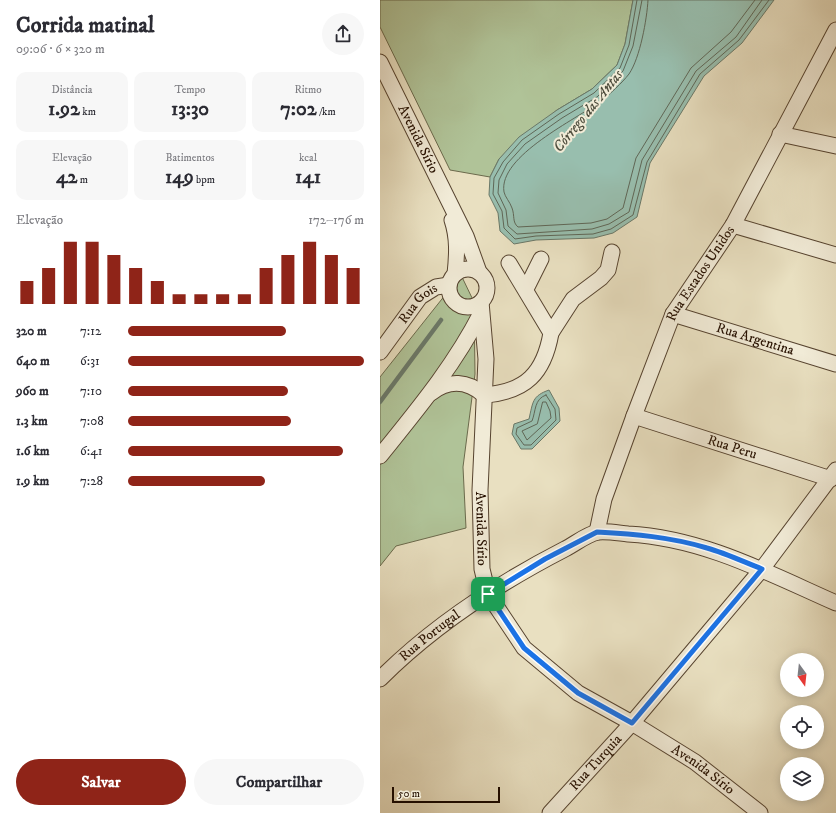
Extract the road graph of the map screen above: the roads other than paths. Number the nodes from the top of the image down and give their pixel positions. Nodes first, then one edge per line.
1 (836, 30) edge
2 (380, 62) edge
3 (780, 134) junction
4 (836, 146) edge
5 (445, 196) junction
6 (733, 225) junction
7 (612, 252) dead end
8 (836, 255) edge
9 (541, 259) dead end
10 (509, 263) dead end
11 (479, 272) junction
12 (452, 280) junction
13 (526, 289) junction
14 (481, 307) junction
15 (673, 314) junction
16 (551, 332) junction
17 (380, 352) edge
18 (836, 364) edge
19 (431, 393) junction
20 (484, 395) junction
21 (634, 416) junction
22 (380, 456) edge
23 (833, 474) edge
24 (597, 532) junction
25 (762, 569) junction
26 (488, 594) junction
27 (836, 603) edge
28 (380, 678) edge
29 (632, 723) junction
30 (550, 813) edge
31 (760, 813) edge

1 - 3 street, Rua Estados Unidos
2 - 5 street, Avenida Sírio
3 - 4 street
3 - 6 street, Rua Estados Unidos
5 - 11 street, Avenida Sírio
5 - 12 street, Avenida Sírio
6 - 8 street
6 - 15 street, Rua Estados Unidos
7 - 16 street
9 - 13 street
10 - 13 street
11 - 12 street
11 - 14 street
12 - 14 street
12 - 17 street, Rua Gois
13 - 16 street
14 - 19 street
14 - 20 street, Avenida Sírio
15 - 18 street, Rua Argentina
15 - 21 street, Rua Estados Unidos
16 - 20 street
19 - 20 street
19 - 22 street
20 - 26 street, Avenida Sírio
21 - 23 street, Rua Peru
21 - 24 street, Rua Estados Unidos
23 - 25 street, Rua Turquia
24 - 25 street
24 - 26 street, Rua Portugal
25 - 27 street
25 - 29 street, Rua Turquia
26 - 28 street, Rua Portugal
26 - 29 street, Avenida Sírio
29 - 30 street, Rua Turquia
29 - 31 street, Avenida Sírio

